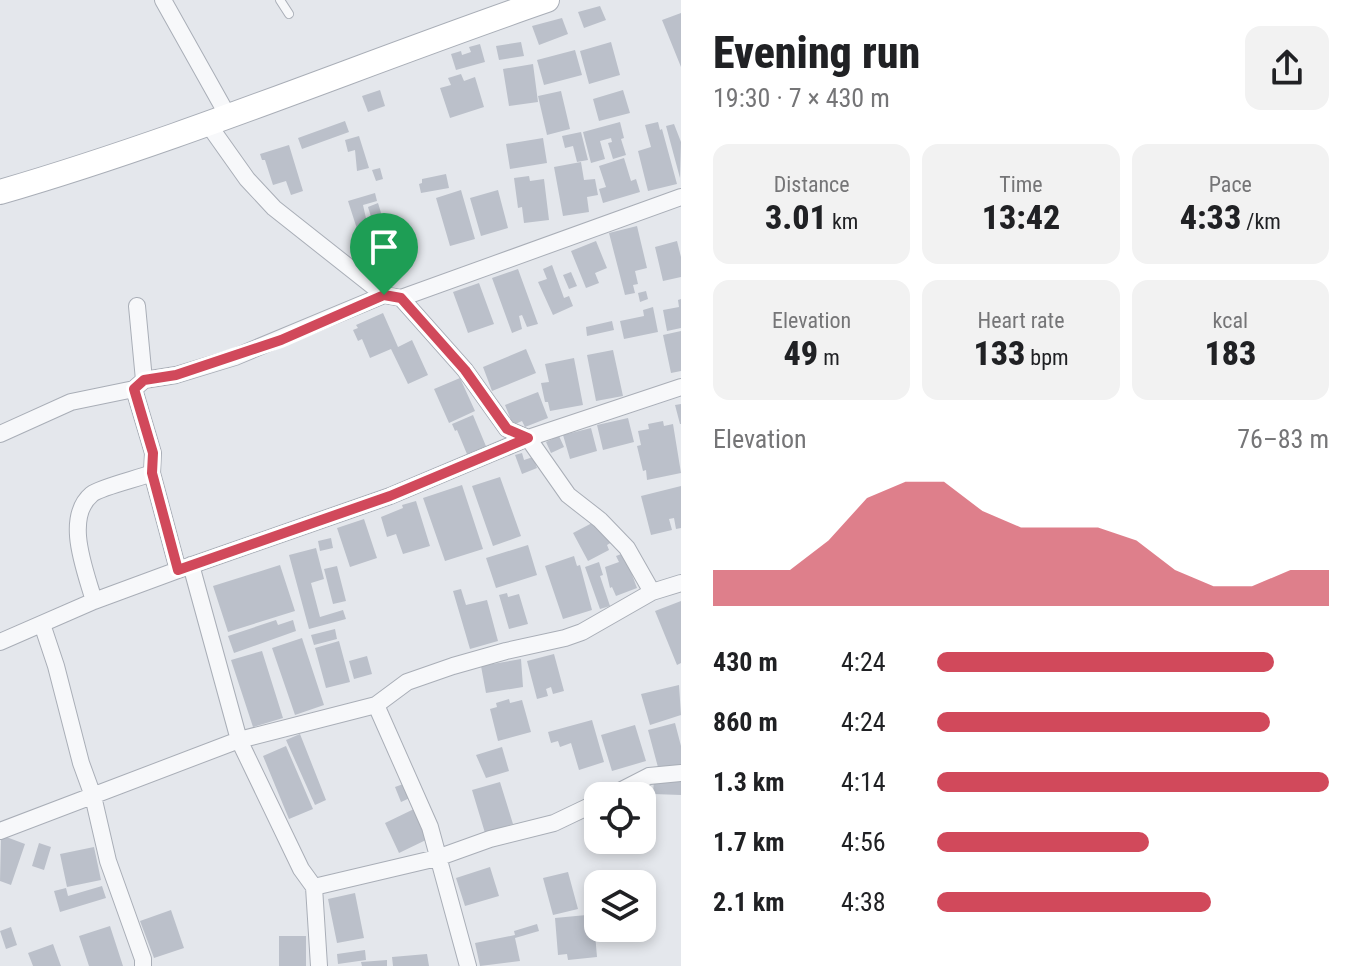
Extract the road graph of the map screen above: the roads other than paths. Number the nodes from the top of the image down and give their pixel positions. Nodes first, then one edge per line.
1 (163, 0) edge
2 (280, 0) edge
3 (547, 0) edge
4 (289, 14) dead end
5 (218, 120) junction
6 (0, 192) edge
7 (681, 197) edge
8 (384, 295) junction
9 (401, 298) junction
10 (137, 306) dead end
11 (139, 384) junction
12 (681, 387) edge
13 (0, 434) edge
14 (528, 438) junction
15 (152, 473) junction
16 (184, 568) junction
17 (681, 583) edge
18 (652, 592) junction
19 (94, 601) junction
20 (42, 624) junction
21 (0, 642) edge
22 (376, 705) junction
23 (239, 740) junction
24 (681, 773) edge
25 (637, 782) edge
26 (93, 796) junction
27 (584, 809) edge
28 (0, 831) edge
29 (437, 858) junction
30 (314, 887) junction
31 (143, 966) edge
32 (319, 966) edge
33 (468, 966) edge

1 - 5 street
2 - 4 lane
3 - 5 main road
5 - 6 main road
5 - 8 street
7 - 9 street
8 - 9 street
8 - 11 street
9 - 14 street
10 - 11 street
11 - 13 street
11 - 15 street
12 - 14 street
14 - 16 street
14 - 18 street
15 - 16 street
15 - 19 street
16 - 19 street
16 - 23 street
17 - 18 street
18 - 22 street
19 - 20 street
20 - 21 street
20 - 26 street
22 - 23 street
22 - 29 street
23 - 26 street
23 - 30 street
24 - 25 street
26 - 28 street
26 - 31 street
27 - 29 street
29 - 30 street
29 - 33 street
30 - 32 street

